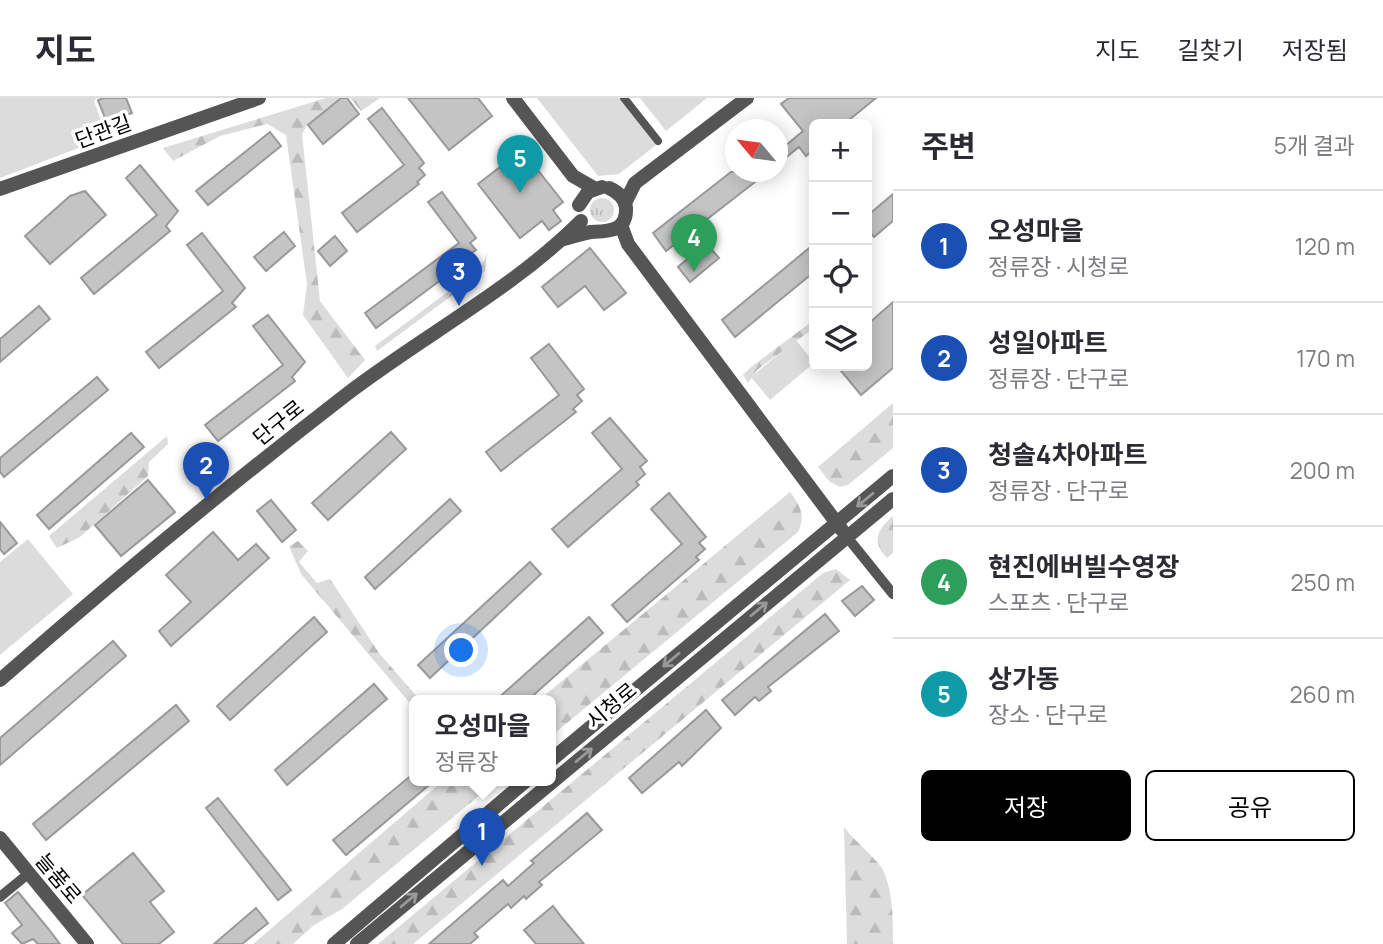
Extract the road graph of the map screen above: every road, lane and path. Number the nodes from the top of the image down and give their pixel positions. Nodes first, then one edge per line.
1 (259, 98) edge
2 (513, 98) edge
3 (624, 98) edge
4 (747, 98) edge
5 (658, 141) dead end
6 (572, 176) junction
7 (635, 183) junction
8 (602, 188) junction
9 (0, 189) edge
10 (625, 203) junction
11 (579, 205) junction
12 (581, 221) junction
13 (615, 229) junction
14 (593, 232) junction
15 (563, 239) junction
16 (893, 476) edge
17 (893, 499) edge
18 (837, 523) junction
19 (847, 537) junction
20 (893, 594) edge
21 (0, 680) edge
22 (556, 756) edge
23 (556, 779) edge
24 (520, 786) edge
25 (547, 786) edge
26 (0, 838) edge
27 (28, 874) junction
28 (0, 897) edge
29 (87, 944) edge
30 (334, 944) edge
31 (357, 944) edge

1 - 9 street, 단관길
2 - 6 street
3 - 5 street
4 - 7 street
6 - 8 street
6 - 11 street
7 - 8 street
7 - 10 street
8 - 10 street
8 - 11 street
10 - 13 street
11 - 12 street
12 - 14 street
12 - 15 street
13 - 14 street
13 - 18 street
14 - 15 street
15 - 21 street, 단구로
16 -> 18 street, 시청로
17 - 19 street, 시청로
18 - 19 street
18 -> 22 street, 시청로
19 - 20 street
23 -> 19 street, 시청로
24 - 30 street
31 -> 25 street, 시청로
26 - 27 street, 늘품로
27 - 28 street
27 - 29 street, 늘품로

